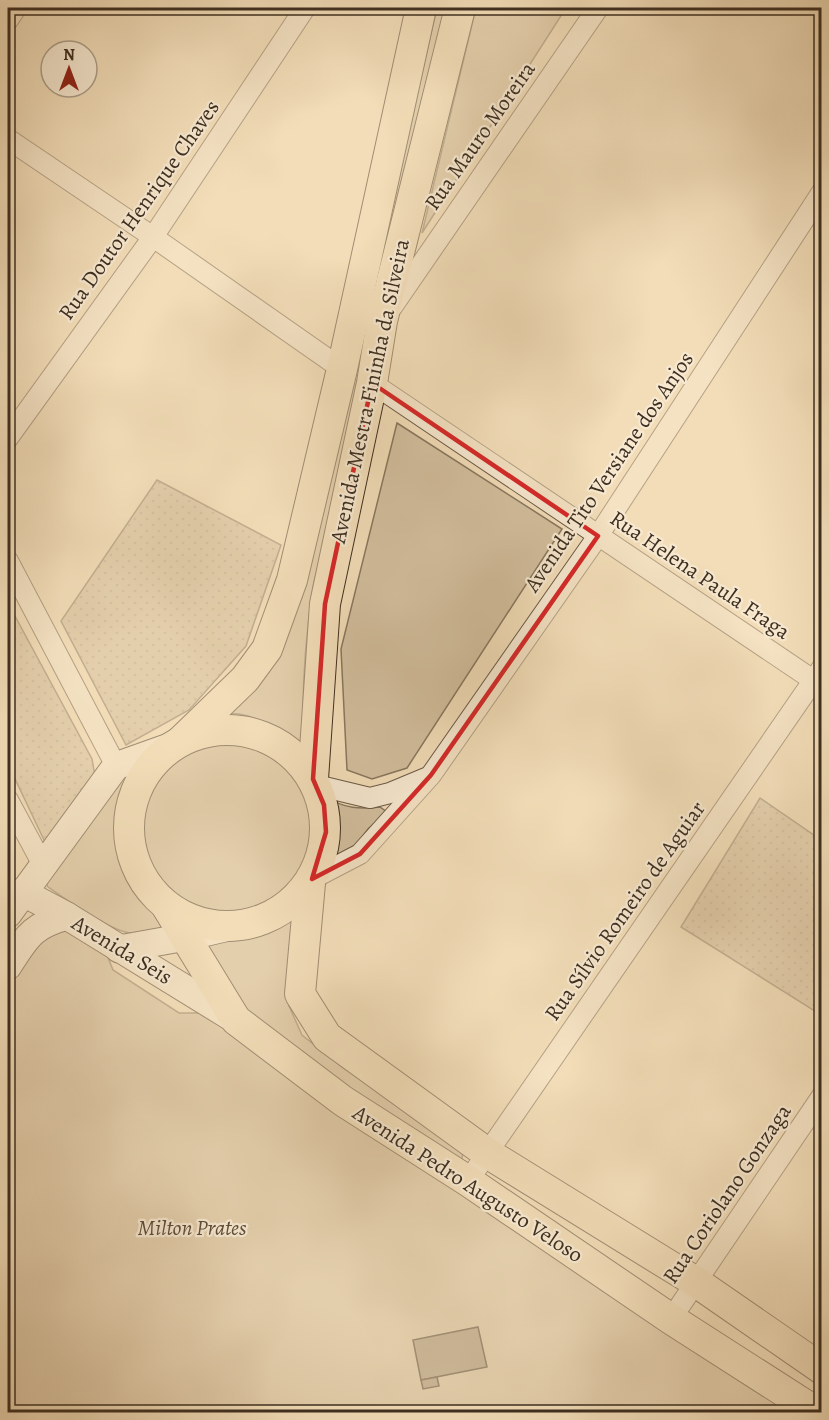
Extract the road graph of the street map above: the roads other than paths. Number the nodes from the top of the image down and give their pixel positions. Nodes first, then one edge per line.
1 (16, 8) edge
2 (305, 8) edge
3 (421, 8) edge
4 (460, 8) edge
5 (597, 8) edge
6 (8, 20) edge
7 (8, 139) edge
8 (822, 192) edge
9 (153, 237) junction
10 (382, 321) junction
11 (342, 369) junction
12 (372, 383) junction
13 (8, 438) edge
14 (598, 536) junction
15 (8, 561) edge
16 (819, 678) edge
17 (178, 743) junction
18 (116, 766) junction
19 (431, 776) junction
20 (314, 782) junction
21 (8, 800) edge
22 (43, 865) junction
23 (311, 881) junction
24 (15, 887) edge
25 (167, 907) junction
26 (8, 914) edge
27 (67, 916) junction
28 (229, 927) junction
29 (186, 937) junction
30 (119, 949) junction
31 (8, 966) edge
32 (236, 1020) junction
33 (822, 1096) edge
34 (487, 1153) junction
35 (468, 1180) junction
36 (696, 1282) junction
37 (671, 1319) junction
38 (822, 1369) edge
39 (816, 1413) edge

1 - 6 street
2 - 9 street, Rua Doutor Henrique Chaves
3 - 11 main road, Avenida Mestra Fininha da Silveira
4 - 10 main road, Avenida Mestra Fininha da Silveira
5 - 10 street, Rua Mauro Moreira
7 - 9 street
8 - 14 street, Avenida Tito Versiane dos Anjos
9 - 11 street
9 - 13 street, Rua Doutor Henrique Chaves
10 - 12 main road, Avenida Mestra Fininha da Silveira
11 - 17 main road, Avenida Mestra Fininha da Silveira
12 - 14 street, Rua Helena Paula Fraga
12 - 20 main road, Avenida Mestra Fininha da Silveira
14 - 16 street, Rua Helena Paula Fraga
14 - 19 street, Avenida Tito Versiane dos Anjos
15 - 18 street
16 - 34 street, Rua Sílvio Romeiro de Aguiar
17 - 18 street
17 - 20 main road
17 - 25 main road
18 - 22 street
19 - 20 street
19 - 23 street, Avenida Tito Versiane dos Anjos
20 - 23 main road
21 - 22 street
22 - 24 street
23 - 28 main road
23 - 34 main road, Avenida Pedro Augusto Veloso
24 - 26 street
24 - 27 street, Avenida Seis
25 - 28 main road
25 - 29 main road, Avenida Pedro Augusto Veloso
27 - 30 street, Avenida Seis
27 - 31 street
28 - 29 street
29 - 30 street
29 - 32 main road, Avenida Pedro Augusto Veloso
30 - 32 street, Avenida Seis
32 - 35 main road, Avenida Pedro Augusto Veloso
33 - 36 street, Rua Coriolano Gonzaga
34 - 35 street, Rua Sílvio Romeiro de Aguiar
34 - 36 main road, Avenida Pedro Augusto Veloso
35 - 37 main road, Avenida Pedro Augusto Veloso
36 - 37 street, Rua Coriolano Gonzaga
36 - 38 main road, Avenida Pedro Augusto Veloso
37 - 39 main road, Avenida Pedro Augusto Veloso

